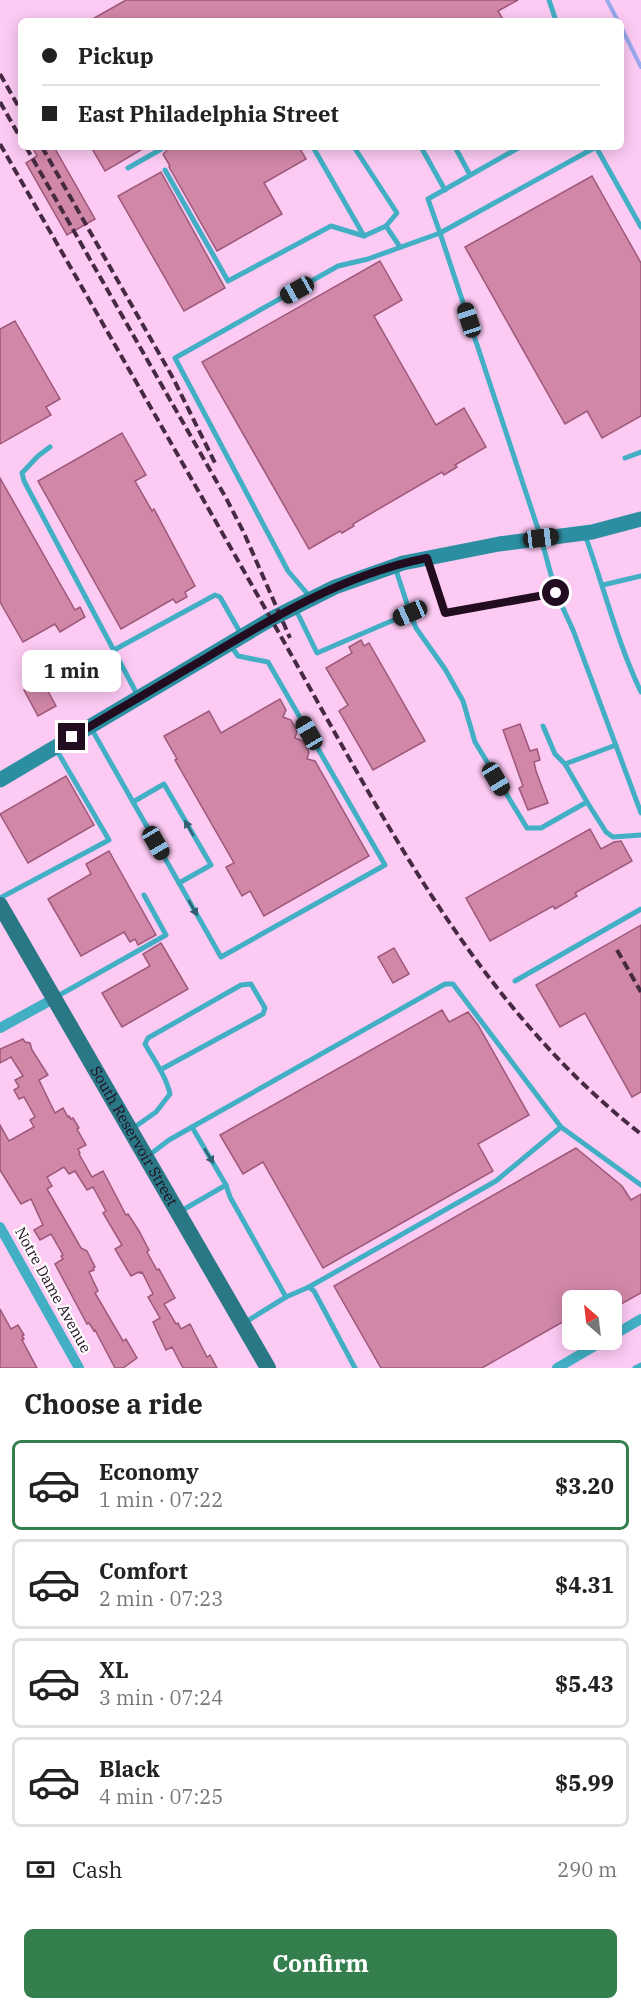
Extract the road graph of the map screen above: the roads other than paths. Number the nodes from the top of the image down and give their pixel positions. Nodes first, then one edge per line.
1 (549, 0) edge
2 (554, 18) edge
3 (160, 150) edge
4 (315, 150) edge
5 (356, 150) edge
6 (423, 150) edge
7 (456, 150) edge
8 (515, 150) edge
9 (591, 150) edge
10 (598, 150) edge
11 (128, 168) dead end
12 (165, 170) dead end
13 (470, 175) junction
14 (445, 190) junction
15 (387, 226) junction
16 (641, 227) edge
17 (440, 233) junction
18 (364, 236) junction
19 (400, 247) junction
20 (50, 447) dead end
21 (641, 452) edge
22 (625, 458) dead end
23 (641, 519) edge
24 (584, 533) junction
25 (541, 538) junction
26 (427, 558) junction
27 (394, 566) junction
28 (641, 576) edge
29 (603, 585) junction
30 (556, 593) junction
31 (312, 599) junction
32 (295, 608) junction
33 (410, 613) junction
34 (236, 640) junction
35 (114, 650) junction
36 (641, 692) edge
37 (139, 698) junction
38 (543, 726) dead end
39 (90, 727) junction
40 (616, 745) junction
41 (55, 747) junction
42 (565, 764) junction
43 (0, 780) edge
44 (133, 802) junction
45 (587, 802) junction
46 (641, 813) edge
47 (641, 835) edge
48 (179, 884) junction
49 (144, 895) dead end
50 (0, 898) edge
51 (0, 905) edge
52 (641, 909) edge
53 (515, 981) dead end
54 (55, 998) junction
55 (0, 1028) edge
56 (160, 1070) junction
57 (192, 1127) junction
58 (561, 1127) junction
59 (131, 1130) junction
60 (147, 1157) junction
61 (226, 1185) junction
62 (641, 1185) edge
63 (178, 1213) junction
64 (0, 1227) edge
65 (309, 1287) junction
66 (286, 1297) junction
67 (641, 1318) edge
68 (243, 1324) junction
69 (622, 1330) edge
70 (588, 1350) edge
71 (641, 1365) edge
72 (79, 1368) edge
73 (268, 1368) edge
74 (355, 1368) edge
75 (557, 1368) edge
76 (635, 1368) edge

1 - 2 lane
3 - 11 lane
4 - 18 lane
5 - 15 lane
6 - 14 lane
7 - 13 lane
8 - 13 lane
9 - 17 lane
10 - 16 lane
12 - 18 lane
13 - 14 lane
14 - 17 lane
15 - 18 lane
15 - 19 lane
17 - 19 lane
17 - 25 lane
19 - 31 lane
20 - 35 lane
21 - 22 lane
23 - 24 street
24 - 25 street
24 - 29 lane
25 - 26 street
25 - 30 lane
26 - 27 street
26 - 30 lane
27 - 31 street
27 - 33 lane
28 - 29 lane
29 - 36 lane
30 - 40 lane
31 - 32 street
32 - 33 lane
32 - 34 street
33 - 45 lane
34 - 35 lane
34 - 37 street
48 -> 34 lane
35 - 37 lane
37 - 39 street
38 - 42 lane
39 - 41 street
39 - 44 lane
40 - 42 lane
40 - 46 lane
41 - 43 street
41 - 50 lane
42 - 45 lane
44 - 48 lane
48 -> 44 lane
45 - 47 lane
49 - 54 lane
51 - 54 main road, South Reservoir Street
52 - 53 lane
54 - 55 street
54 - 59 main road, South Reservoir Street
56 - 56 lane
56 - 59 lane
57 - 58 lane
57 - 60 lane
57 -> 61 lane
58 - 62 lane
58 - 65 lane
59 - 60 main road, South Reservoir Street
60 - 63 main road, South Reservoir Street
61 - 63 lane
61 - 66 lane
63 - 68 main road, South Reservoir Street
64 - 72 street, Notre Dame Avenue
65 - 66 lane
65 - 74 lane
66 - 68 lane
67 - 69 street
68 - 73 main road, South Reservoir Street
70 - 75 street
71 - 76 lane

